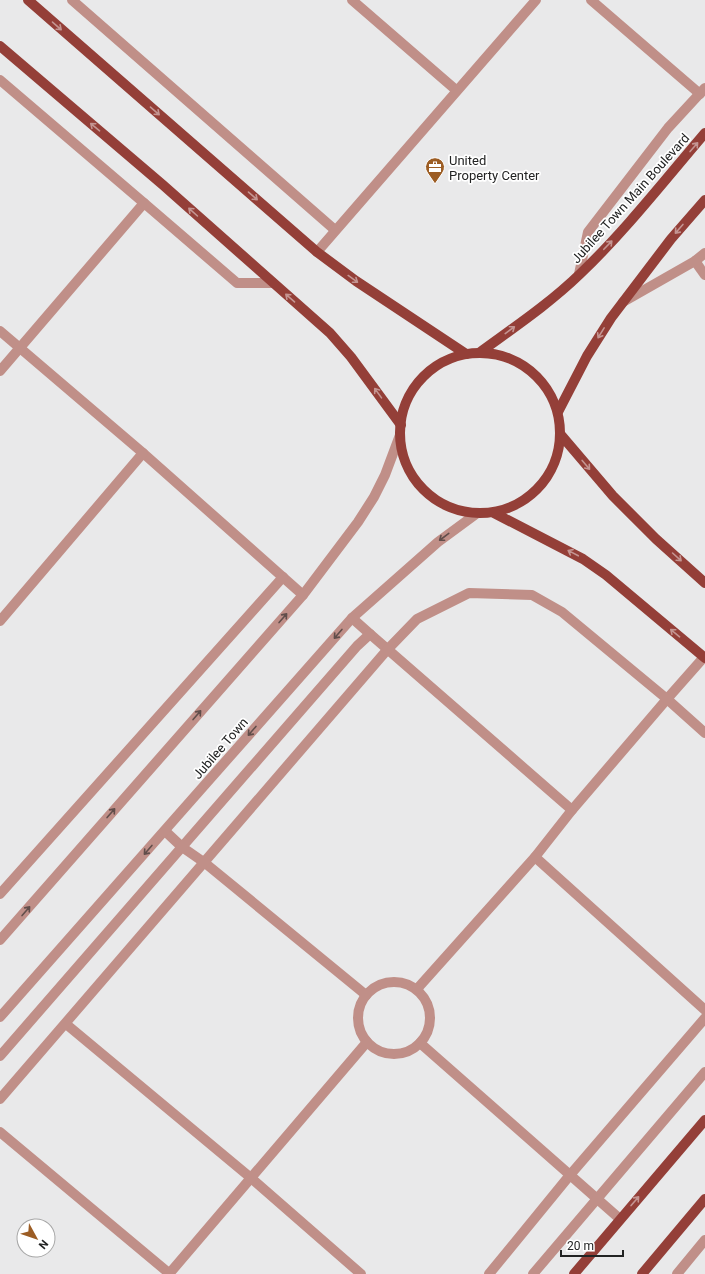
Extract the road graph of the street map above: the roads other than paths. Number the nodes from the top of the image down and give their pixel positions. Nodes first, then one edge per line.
1 (28, 0) edge
2 (72, 0) edge
3 (352, 0) edge
4 (536, 0) edge
5 (591, 0) edge
6 (0, 46) edge
7 (0, 80) edge
8 (456, 90) junction
9 (702, 91) edge
10 (705, 133) edge
11 (705, 200) edge
12 (144, 203) junction
13 (335, 230) junction
14 (317, 252) junction
15 (705, 253) edge
16 (695, 261) junction
17 (579, 274) junction
18 (705, 274) edge
19 (273, 283) junction
20 (623, 302) junction
21 (0, 331) edge
22 (20, 348) junction
23 (479, 353) junction
24 (466, 354) junction
25 (0, 371) edge
26 (558, 412) junction
27 (401, 425) junction
28 (400, 435) junction
29 (561, 435) junction
30 (143, 453) junction
31 (494, 512) junction
32 (476, 514) junction
33 (283, 576) junction
34 (705, 583) edge
35 (303, 595) junction
36 (352, 618) junction
37 (0, 621) edge
38 (370, 634) junction
39 (387, 650) junction
40 (705, 657) edge
41 (667, 699) junction
42 (705, 734) edge
43 (572, 810) junction
44 (165, 831) junction
45 (182, 847) junction
46 (535, 857) junction
47 (205, 863) junction
48 (0, 894) edge
49 (0, 940) edge
50 (417, 989) junction
51 (366, 995) junction
52 (705, 1010) edge
53 (0, 1017) edge
54 (705, 1018) edge
55 (66, 1024) junction
56 (367, 1042) junction
57 (420, 1043) junction
58 (0, 1056) edge
59 (705, 1072) edge
60 (0, 1099) edge
61 (705, 1120) edge
62 (0, 1132) edge
63 (570, 1175) junction
64 (251, 1178) junction
65 (597, 1199) junction
66 (705, 1199) edge
67 (620, 1219) junction
68 (705, 1240) edge
69 (170, 1274) edge
70 (361, 1274) edge
71 (489, 1274) edge
72 (534, 1274) edge
73 (574, 1274) edge
74 (642, 1274) edge
75 (677, 1274) edge

1 -> 14 main road
2 - 13 street
3 - 8 street
4 - 8 street
5 - 9 street
19 -> 6 main road
7 - 12 street
8 - 13 street
9 - 17 street
17 -> 10 main road, Jubilee Town Main Boulevard
11 -> 20 main road
12 - 19 street
12 - 22 street
13 - 14 street
14 -> 24 main road
15 - 16 street
16 - 18 street
16 - 20 street
23 -> 17 main road, Jubilee Town Main Boulevard
27 -> 19 main road
20 -> 26 main road
21 - 22 street
22 - 25 street
22 - 30 street
23 - 24 main road
23 - 26 main road
24 - 27 main road
26 - 29 main road
27 - 28 main road
28 - 32 main road
28 - 35 street
29 - 31 main road
29 -> 34 main road
30 - 33 street
30 - 37 street
31 - 32 main road
40 -> 31 main road
32 -> 36 street, Jubilee Town
33 - 35 street
33 - 48 street
49 -> 35 street
36 - 38 street
36 -> 44 street, Jubilee Town
38 - 39 street
38 - 45 street
39 - 41 street
39 - 43 street
39 - 47 street
40 - 41 street
41 - 42 street
41 - 43 street
43 - 46 street
44 - 45 street
44 -> 53 street, Jubilee Town
45 - 47 street
45 - 58 street
46 - 50 street
46 - 52 street
47 - 51 street
47 - 55 street
50 - 51 street
50 - 57 street
51 - 56 street
54 - 63 street
55 - 60 street
55 - 64 street
56 - 57 street
56 - 64 street
57 - 63 street
59 - 65 street
67 -> 61 main road
62 - 69 street
63 - 65 street
63 - 71 street
64 - 69 street
64 - 70 street
65 - 67 street
65 - 72 street
66 - 74 main road
67 - 73 main road
68 - 75 street

